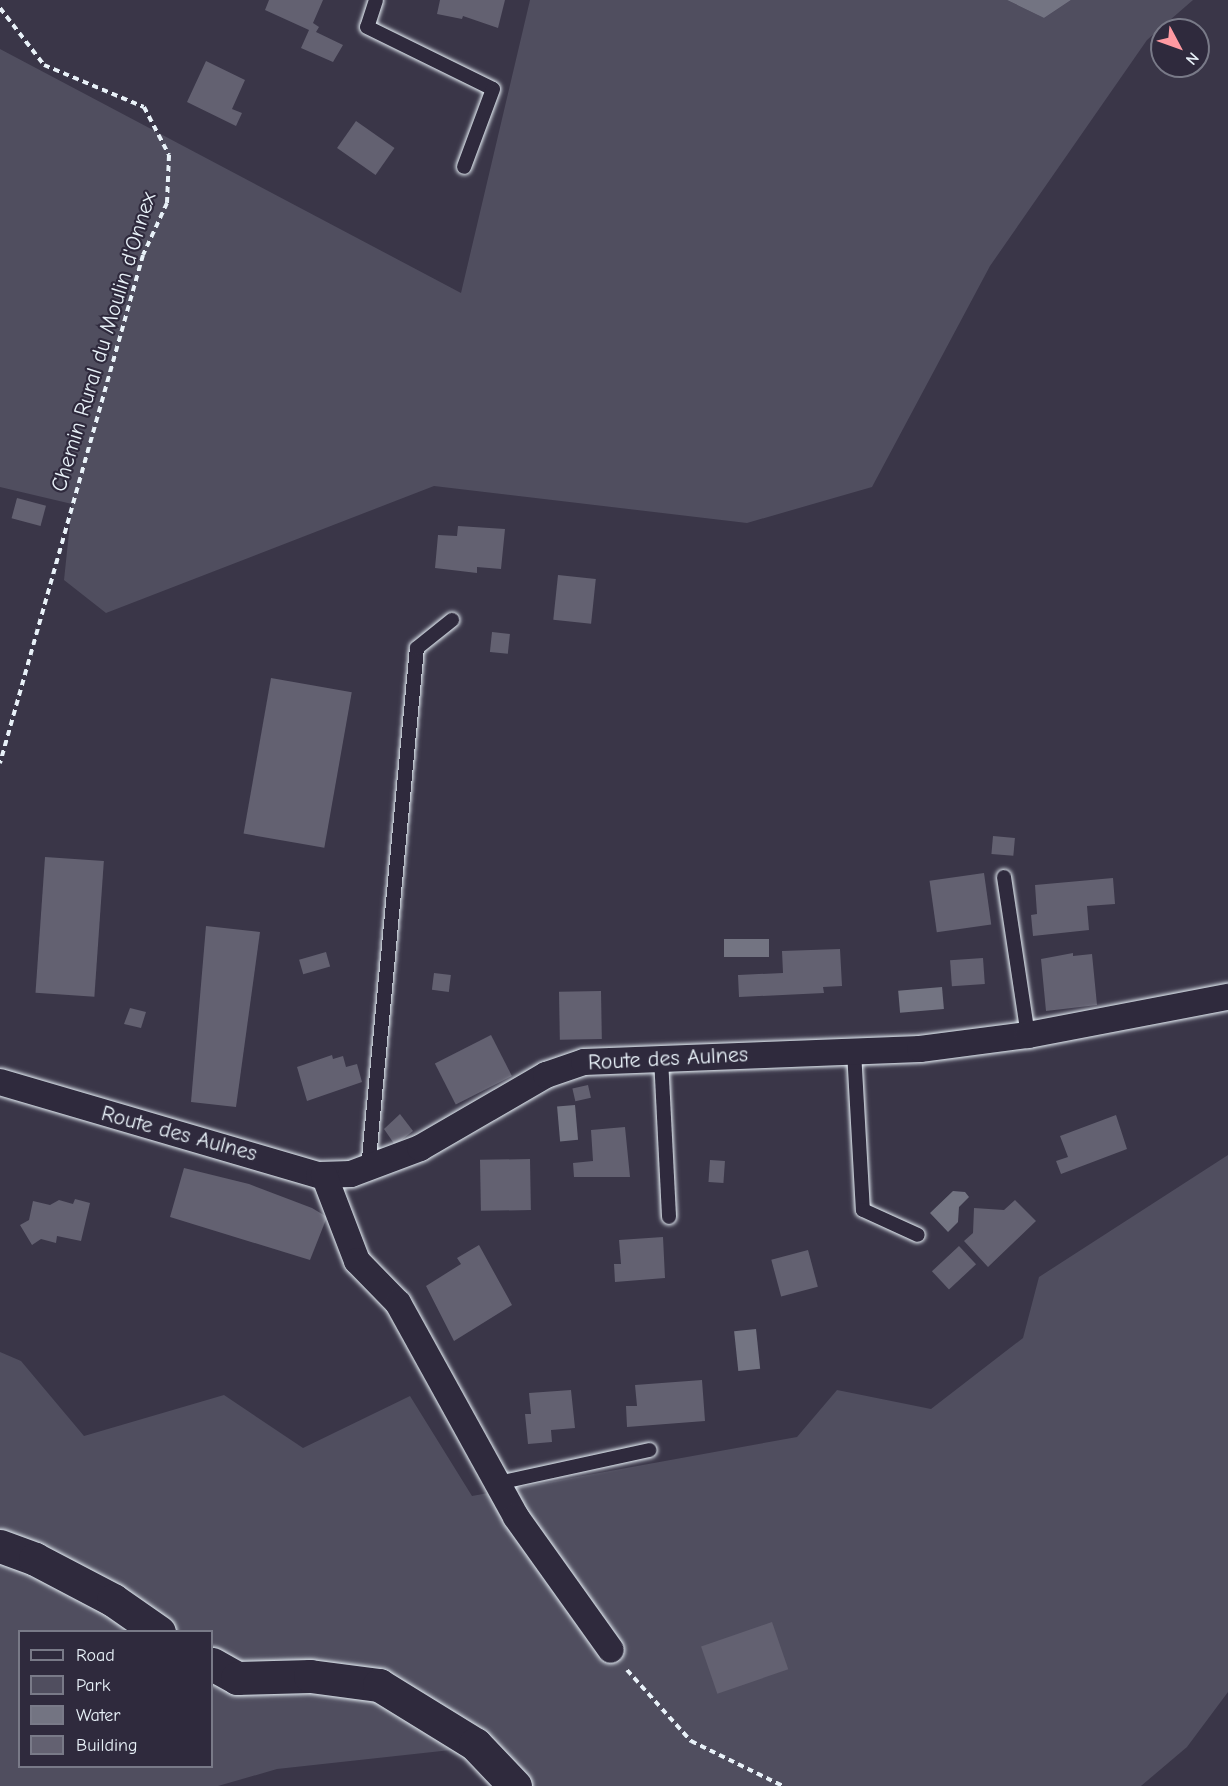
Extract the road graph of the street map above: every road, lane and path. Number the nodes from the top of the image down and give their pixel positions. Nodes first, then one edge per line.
1 (376, 0) edge
2 (0, 8) edge
3 (465, 167) dead end
4 (452, 620) dead end
5 (0, 763) edge
6 (1004, 878) dead end
7 (1228, 997) edge
8 (1028, 1035) junction
9 (854, 1051) junction
10 (661, 1058) junction
11 (0, 1082) edge
12 (368, 1169) junction
13 (324, 1175) junction
14 (669, 1217) dead end
15 (918, 1235) dead end
16 (648, 1450) dead end
17 (498, 1483) junction
18 (0, 1546) edge
19 (156, 1630) edge
20 (611, 1650) joint
21 (213, 1665) edge
22 (515, 1786) edge
23 (783, 1786) edge

1 - 3 lane
2 - 5 path, Chemin Rural du Moulin d'Onnex
4 - 12 lane
6 - 8 lane
7 - 8 street, Route des Aulnes
8 - 9 street, Route des Aulnes
9 - 10 street, Route des Aulnes
9 - 15 lane
10 - 12 street, Route des Aulnes
10 - 14 lane
11 - 13 street, Route des Aulnes
12 - 13 street, Route des Aulnes
13 - 17 street
16 - 17 lane
17 - 20 street
18 - 19 street
20 - 23 path
21 - 22 street

